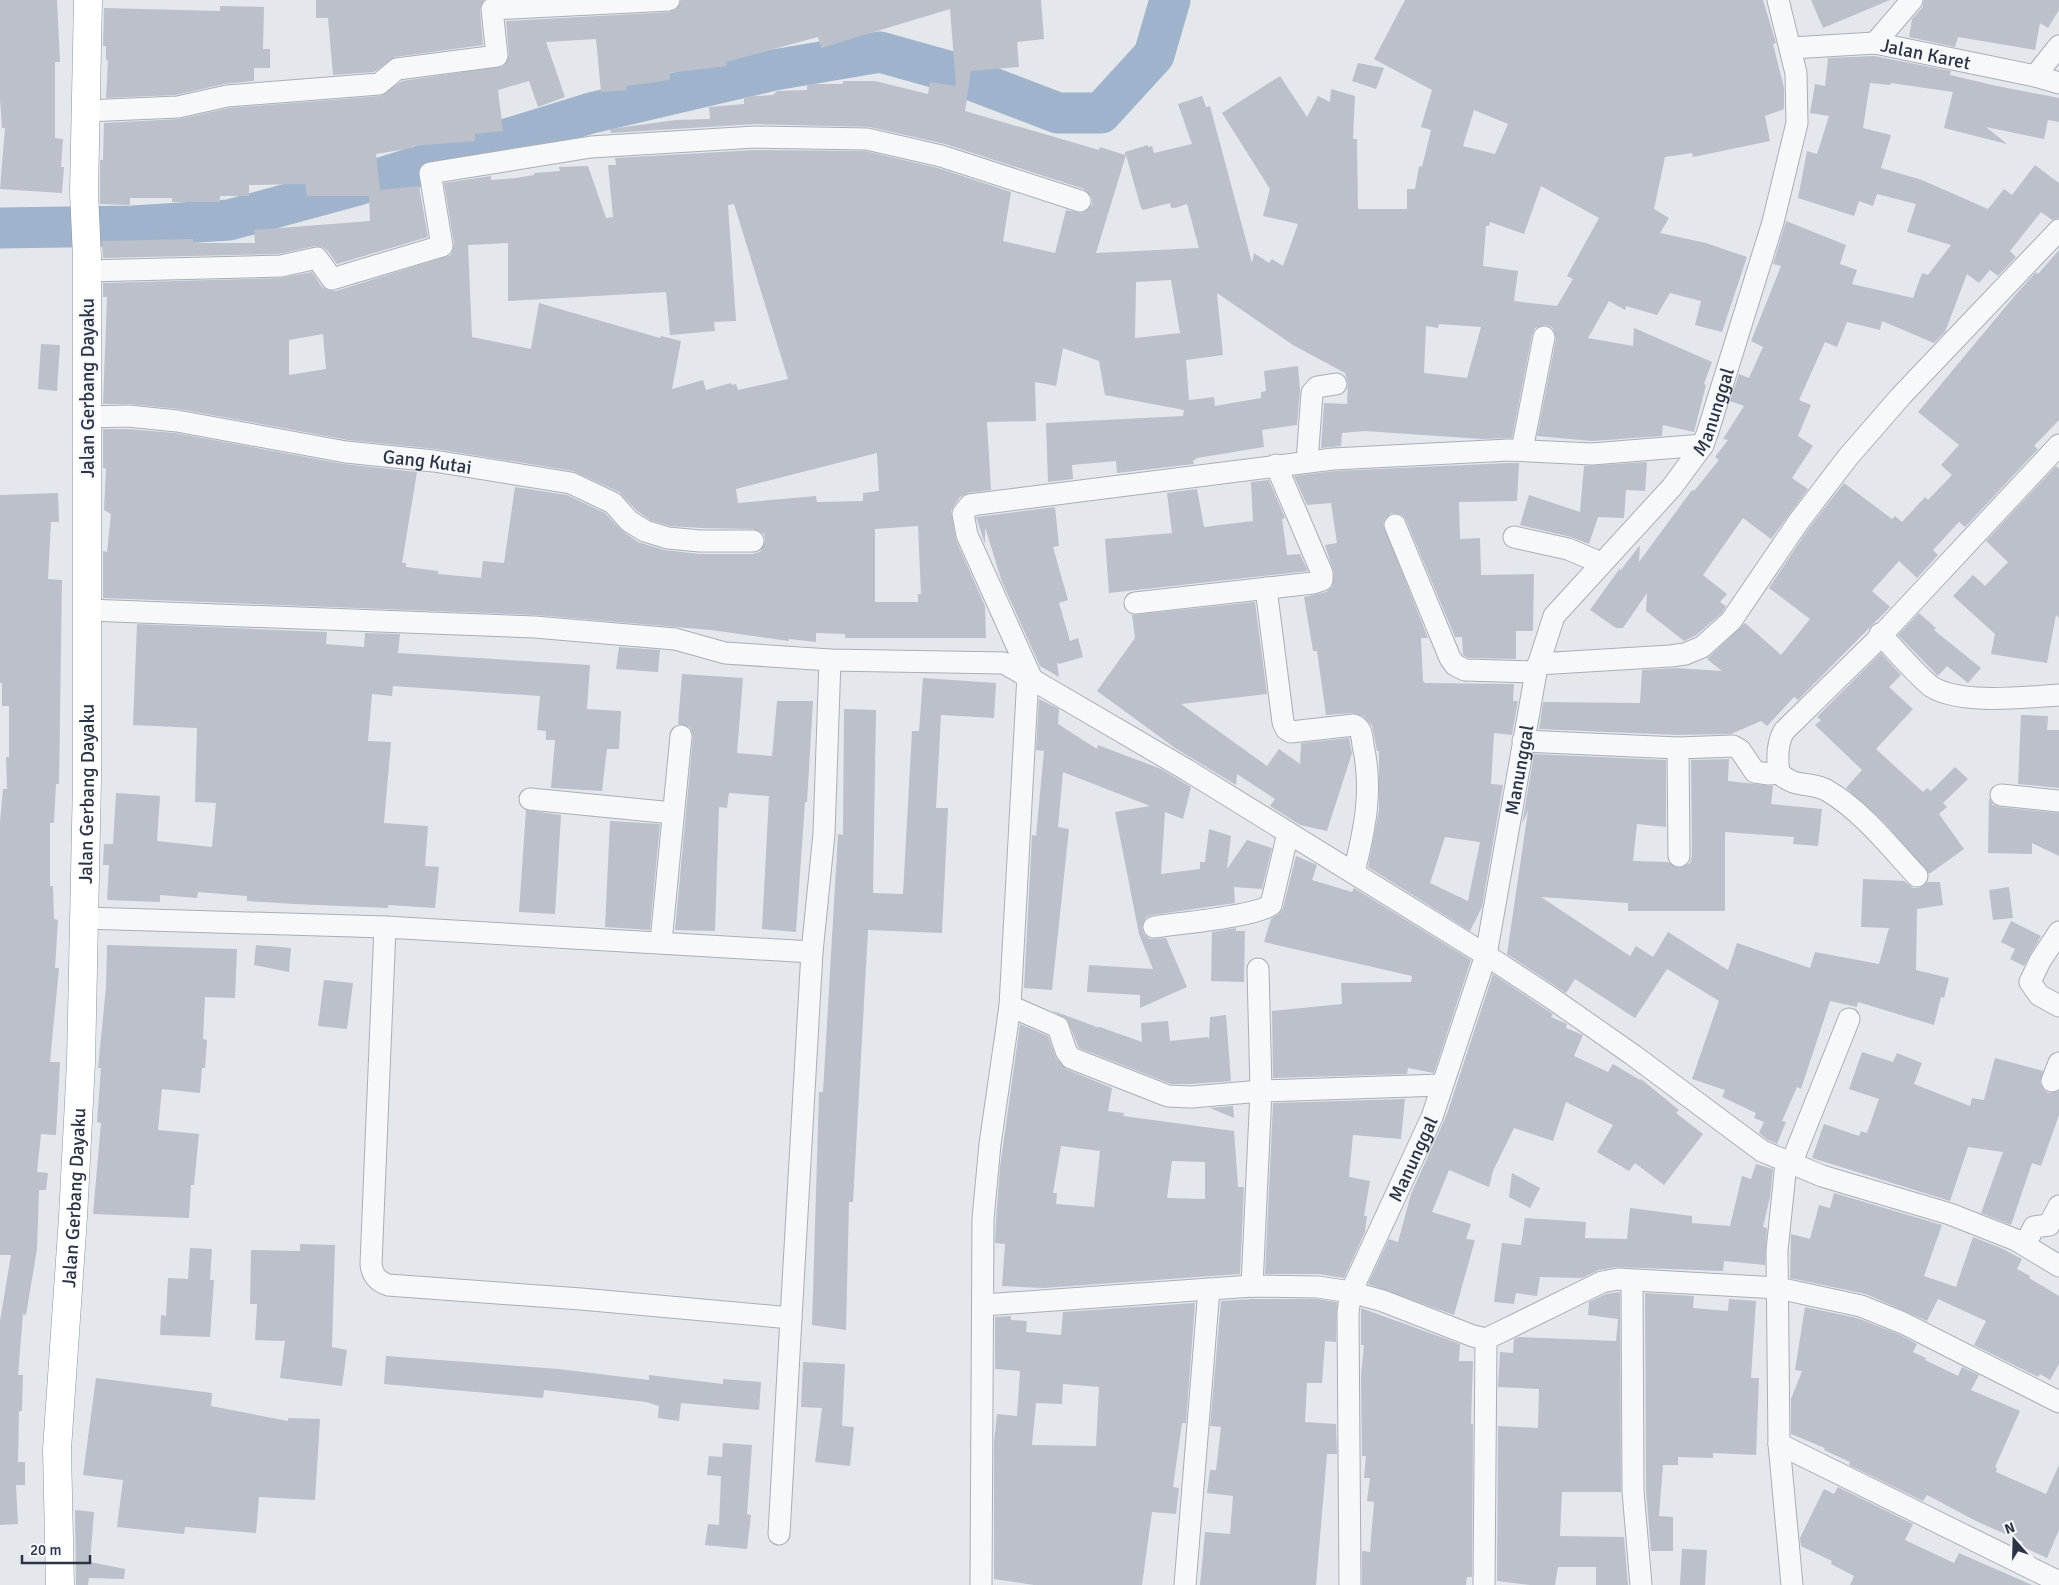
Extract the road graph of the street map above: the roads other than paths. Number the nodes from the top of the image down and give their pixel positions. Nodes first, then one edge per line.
1 (88, 0) edge
2 (668, 0) edge
3 (1778, 0) edge
4 (1912, 0) edge
5 (1875, 43) junction
6 (2059, 46) edge
7 (1791, 48) junction
8 (2035, 76) junction
9 (2059, 83) edge
10 (86, 111) junction
11 (1080, 201) dead end
12 (2059, 230) edge
13 (87, 264) junction
14 (1544, 338) dead end
15 (1336, 384) dead end
16 (87, 416) junction
17 (1703, 445) junction
18 (2059, 445) edge
19 (1522, 450) junction
20 (1307, 462) junction
21 (1276, 466) junction
22 (1395, 525) dead end
23 (1514, 537) dead end
24 (753, 541) dead end
25 (1601, 563) junction
26 (1266, 588) junction
27 (1134, 603) dead end
28 (88, 610) junction
29 (1880, 634) junction
30 (830, 660) junction
31 (1537, 668) junction
32 (1029, 676) junction
33 (2059, 695) edge
34 (681, 736) dead end
35 (1523, 741) junction
36 (1678, 748) junction
37 (1779, 773) junction
38 (2001, 795) dead end
39 (530, 799) dead end
40 (2059, 801) edge
41 (673, 813) junction
42 (1288, 833) junction
43 (1679, 856) dead end
44 (1354, 872) junction
45 (1916, 876) dead end
46 (84, 918) junction
47 (385, 927) junction
48 (1154, 927) dead end
49 (2059, 932) edge
50 (660, 942) junction
51 (812, 952) junction
52 (1486, 955) junction
53 (1258, 969) dead end
54 (1010, 1006) junction
55 (2059, 1006) edge
56 (1849, 1019) dead end
57 (1442, 1085) junction
58 (1261, 1091) junction
59 (1789, 1164) junction
60 (2059, 1206) edge
61 (2025, 1245) junction
62 (2059, 1266) edge
63 (1632, 1281) junction
64 (1252, 1286) junction
65 (1778, 1288) junction
66 (1209, 1289) junction
67 (1351, 1292) junction
68 (984, 1305) junction
69 (790, 1318) junction
70 (1486, 1339) junction
71 (2059, 1402) edge
72 (1779, 1444) junction
73 (779, 1534) dead end
74 (2059, 1582) edge
75 (60, 1585) edge
76 (981, 1585) edge
77 (1185, 1585) edge
78 (1350, 1585) edge
79 (1484, 1585) edge
80 (1640, 1585) edge
81 (1792, 1585) edge

1 - 10 highway, Jalan Gerbang Dayaku
2 - 10 street
3 - 7 street, Manunggal
4 - 5 street
5 - 7 street, Jalan Karet
5 - 8 street, Jalan Karet
6 - 8 street
7 - 17 street, Manunggal
8 - 9 street, Jalan Karet
10 - 13 highway, Jalan Gerbang Dayaku
11 - 13 street
12 - 31 street
13 - 16 highway, Jalan Gerbang Dayaku
14 - 19 street
15 - 20 street
16 - 24 street, Gang Kutai
16 - 28 highway, Jalan Gerbang Dayaku
17 - 19 street
17 - 25 street, Manunggal
18 - 29 street
19 - 20 street
20 - 21 street
21 - 26 street
21 - 32 street
22 - 31 street
23 - 25 street
25 - 31 street, Manunggal
26 - 27 street
26 - 44 street
28 - 30 street
28 - 46 highway, Jalan Gerbang Dayaku
29 - 33 street
29 - 37 street
30 - 32 street
30 - 51 street
31 - 35 street, Manunggal
32 - 42 street
32 - 54 street
34 - 41 street
35 - 36 street
35 - 52 street, Manunggal
36 - 37 street
36 - 43 street
37 - 45 street
38 - 40 street
39 - 41 street
41 - 50 street
42 - 44 street
42 - 48 street
44 - 52 street
46 - 47 street
46 - 75 highway, Jalan Gerbang Dayaku
47 - 50 street
47 - 69 street
49 - 55 street
50 - 51 street
51 - 69 street
52 - 57 street, Manunggal
52 - 59 street
53 - 58 street
54 - 58 street
54 - 68 street
56 - 59 street
57 - 58 street
57 - 67 street, Manunggal
58 - 64 street
59 - 61 street
59 - 65 street
60 - 61 street
61 - 62 street
63 - 65 street
63 - 70 street
63 - 80 street
64 - 66 street
64 - 67 street
65 - 71 street
65 - 72 street
66 - 68 street
66 - 77 street
67 - 70 street
67 - 78 street, Manunggal
68 - 76 street
69 - 73 street
70 - 79 street
72 - 74 street
72 - 81 street

